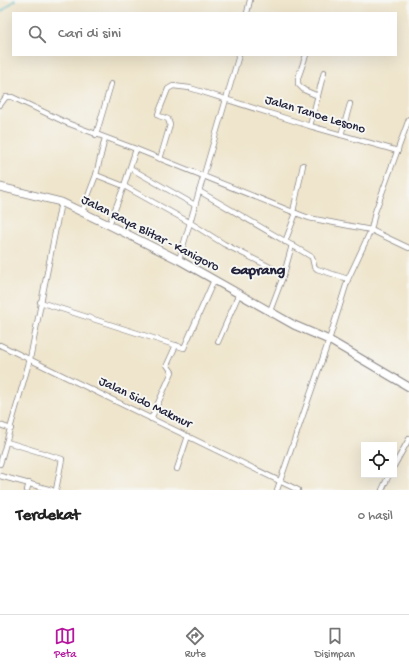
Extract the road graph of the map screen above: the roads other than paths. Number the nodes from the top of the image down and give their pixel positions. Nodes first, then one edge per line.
1 (250, 0) edge
2 (247, 12) edge
3 (239, 56) edge
4 (306, 56) edge
5 (324, 72) dead end
6 (111, 84) dead end
7 (318, 96) junction
8 (226, 98) junction
9 (350, 104) dead end
10 (0, 105) edge
11 (409, 119) edge
12 (310, 126) junction
13 (96, 135) junction
14 (341, 135) junction
15 (105, 138) junction
16 (136, 149) junction
17 (398, 151) junction
18 (160, 159) junction
19 (303, 165) dead end
20 (130, 168) junction
21 (96, 174) junction
22 (204, 176) junction
23 (124, 186) junction
24 (0, 188) edge
25 (199, 191) junction
26 (61, 202) junction
27 (195, 205) junction
28 (82, 212) junction
29 (294, 213) junction
30 (189, 222) junction
31 (109, 225) junction
32 (371, 230) junction
33 (285, 242) junction
34 (292, 245) junction
35 (409, 248) edge
36 (179, 260) junction
37 (284, 274) junction
38 (348, 279) junction
39 (214, 280) junction
40 (239, 294) junction
41 (40, 302) junction
42 (270, 311) junction
43 (329, 340) junction
44 (218, 342) dead end
45 (0, 345) edge
46 (176, 345) junction
47 (30, 359) junction
48 (409, 387) edge
49 (151, 418) junction
50 (0, 425) edge
51 (10, 429) junction
52 (188, 436) junction
53 (409, 439) edge
54 (7, 442) junction
55 (397, 461) edge
56 (0, 464) edge
57 (177, 469) dead end
58 (0, 476) edge
59 (388, 478) edge
60 (280, 480) junction
61 (29, 483) junction
62 (27, 490) edge
63 (52, 490) edge
64 (56, 490) edge
65 (276, 490) edge
66 (298, 490) edge
67 (382, 490) edge

1 - 2 street
3 - 8 street
4 - 7 street
5 - 7 street
6 - 13 street
7 - 12 street
8 - 12 street, Jalan Tanoe Lesono
8 - 18 street, Jalan Tanoe Lesono
8 - 22 street
9 - 14 street
10 - 13 street
11 - 17 street
12 - 14 street, Jalan Tanoe Lesono
13 - 15 street
14 - 17 street, Jalan Tanoe Lesono
15 - 16 street
15 - 21 street
16 - 18 street
16 - 20 street
17 - 32 street
18 - 22 street
19 - 29 street
20 - 23 street
20 - 27 street
21 - 23 street
21 - 28 street
22 - 25 street
22 - 29 street
23 - 30 street
23 - 31 street
24 - 26 main road, Jalan Raya Blitar - Kanigoro
25 - 27 street
25 - 33 street
26 - 28 main road, Jalan Raya Blitar - Kanigoro
26 - 41 street
27 - 30 street
28 - 31 main road, Jalan Raya Blitar - Kanigoro
29 - 32 street
29 - 33 street
30 - 36 street
30 - 37 street
31 - 36 main road, Jalan Raya Blitar - Kanigoro
32 - 35 street
32 - 38 street
33 - 34 street
34 - 37 street
34 - 38 street
36 - 39 main road, Jalan Raya Blitar - Kanigoro
37 - 42 street
38 - 43 street
39 - 40 main road, Jalan Raya Blitar - Kanigoro
39 - 46 street
40 - 42 main road, Jalan Raya Blitar - Kanigoro
40 - 44 street
41 - 46 street
41 - 47 street
42 - 43 main road, Jalan Raya Blitar - Kanigoro
43 - 48 main road, Jalan Raya Blitar - Kanigoro
43 - 60 street
45 - 47 street, Jalan Sido Makmur
46 - 49 street
47 - 49 street, Jalan Sido Makmur
47 - 51 street
49 - 52 street, Jalan Sido Makmur
50 - 51 street
51 - 54 street
52 - 57 street
52 - 60 street, Jalan Sido Makmur
53 - 55 street
54 - 56 street
54 - 64 street
58 - 61 street
59 - 67 street
60 - 65 street
60 - 66 street, Jalan Sido Makmur
61 - 62 street
61 - 63 street

